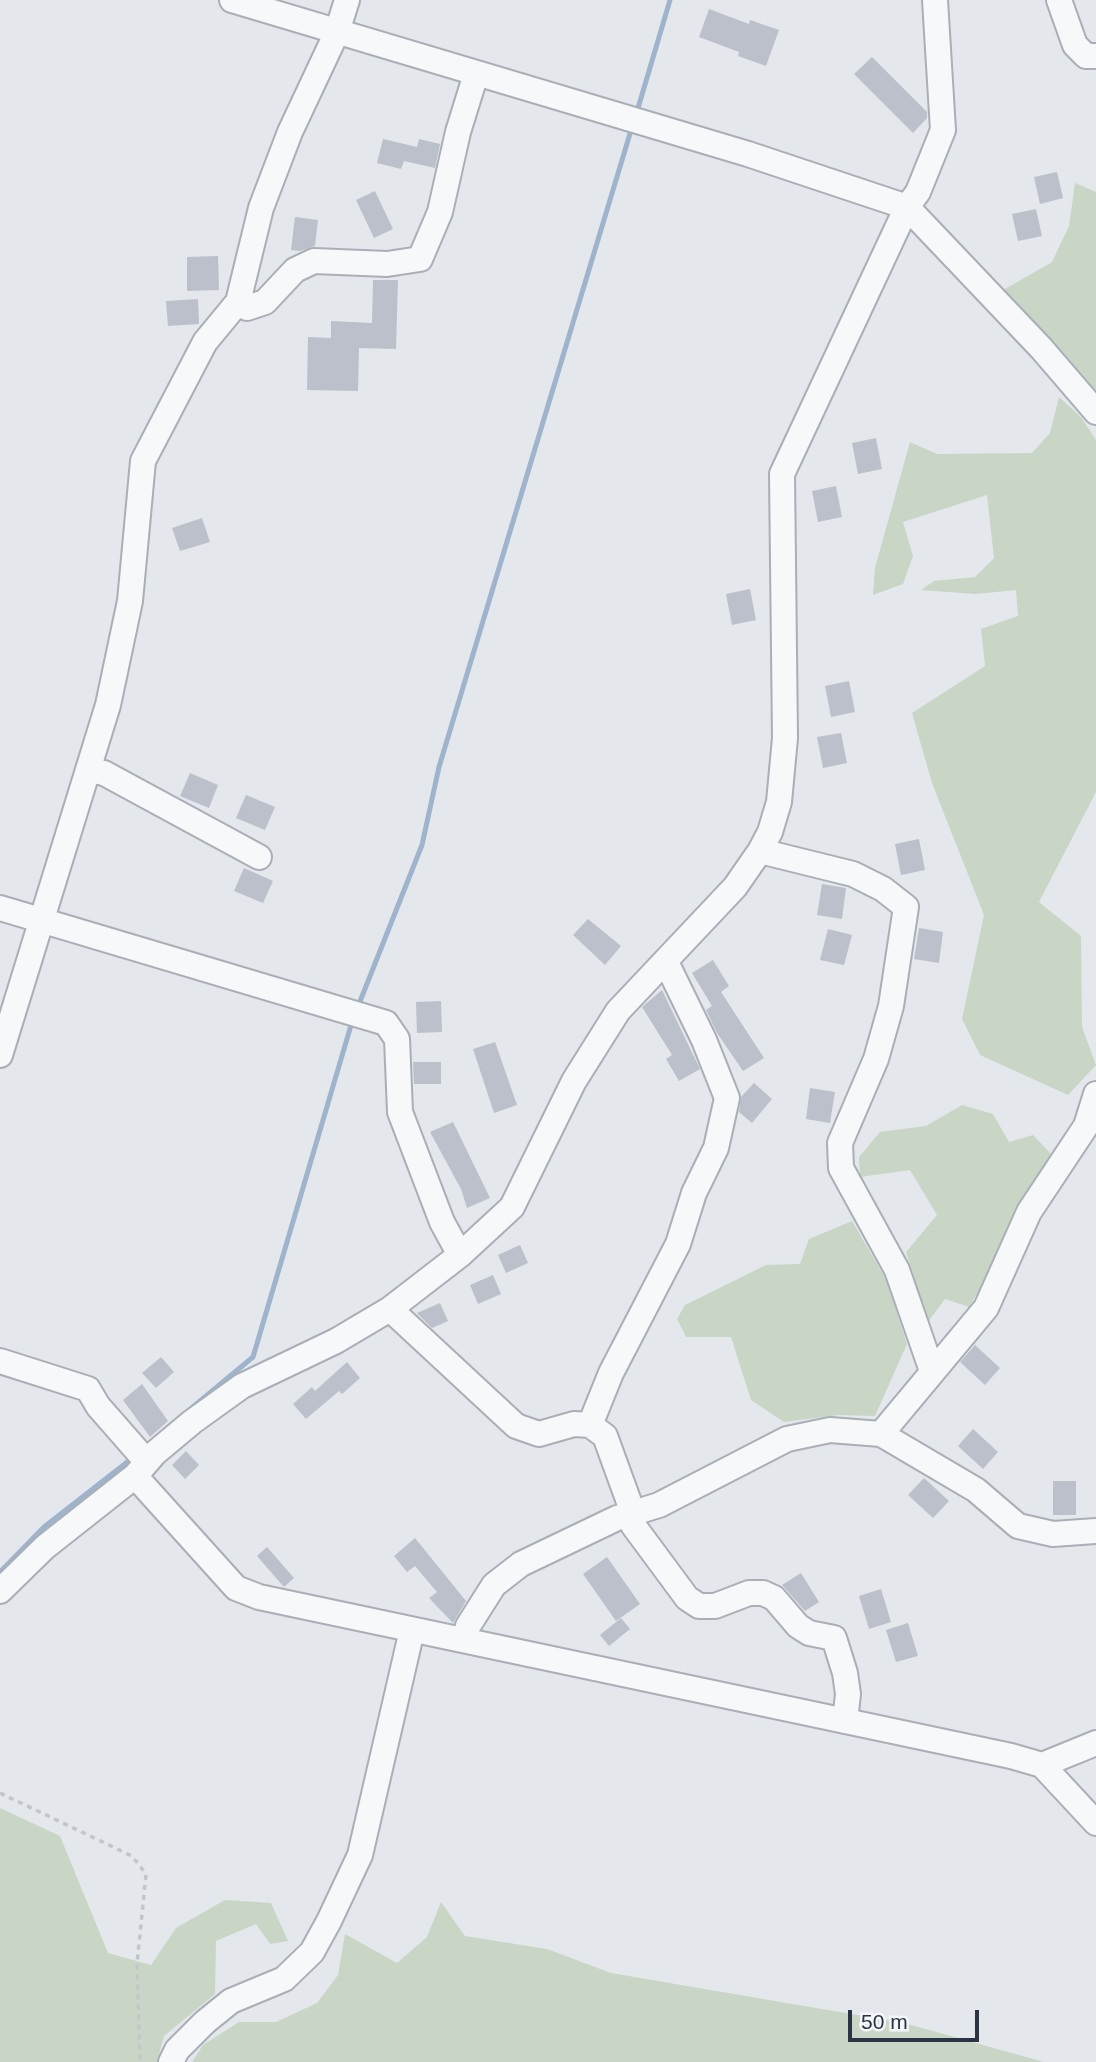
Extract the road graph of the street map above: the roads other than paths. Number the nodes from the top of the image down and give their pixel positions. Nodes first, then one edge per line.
1 (232, 0) edge
2 (347, 0) edge
3 (935, 0) edge
4 (1059, 0) edge
5 (337, 32) junction
6 (1096, 56) edge
7 (476, 74) junction
8 (907, 207) junction
9 (238, 302) junction
10 (1096, 412) edge
11 (88, 770) junction
12 (760, 850) junction
13 (259, 857) dead end
14 (0, 908) edge
15 (40, 920) junction
16 (666, 962) junction
17 (0, 1055) edge
18 (1096, 1094) edge
19 (460, 1255) junction
20 (390, 1309) junction
21 (0, 1361) edge
22 (932, 1371) junction
23 (590, 1425) junction
24 (881, 1434) junction
25 (141, 1469) junction
26 (633, 1513) junction
27 (1096, 1531) edge
28 (0, 1591) edge
29 (412, 1630) junction
30 (464, 1640) junction
31 (845, 1721) junction
32 (1096, 1743) edge
33 (1042, 1765) junction
34 (1096, 1823) edge
35 (171, 2062) edge

1 - 5 street
2 - 5 street
3 - 8 street
4 - 6 street
5 - 7 street
5 - 9 street
7 - 8 street
7 - 9 street
8 - 10 street
8 - 12 street
9 - 11 street
11 - 13 street
11 - 15 street
12 - 16 street
12 - 22 street
14 - 15 street
15 - 17 street
15 - 19 street
16 - 19 street
16 - 23 street
18 - 22 street
19 - 20 street
20 - 23 street
20 - 25 street
21 - 25 street
22 - 24 street
23 - 26 street
24 - 26 street
24 - 27 street
25 - 28 street
25 - 29 street
26 - 30 street
26 - 31 street
29 - 30 street
29 - 35 street
30 - 31 street
31 - 33 street
32 - 33 street
33 - 34 street

